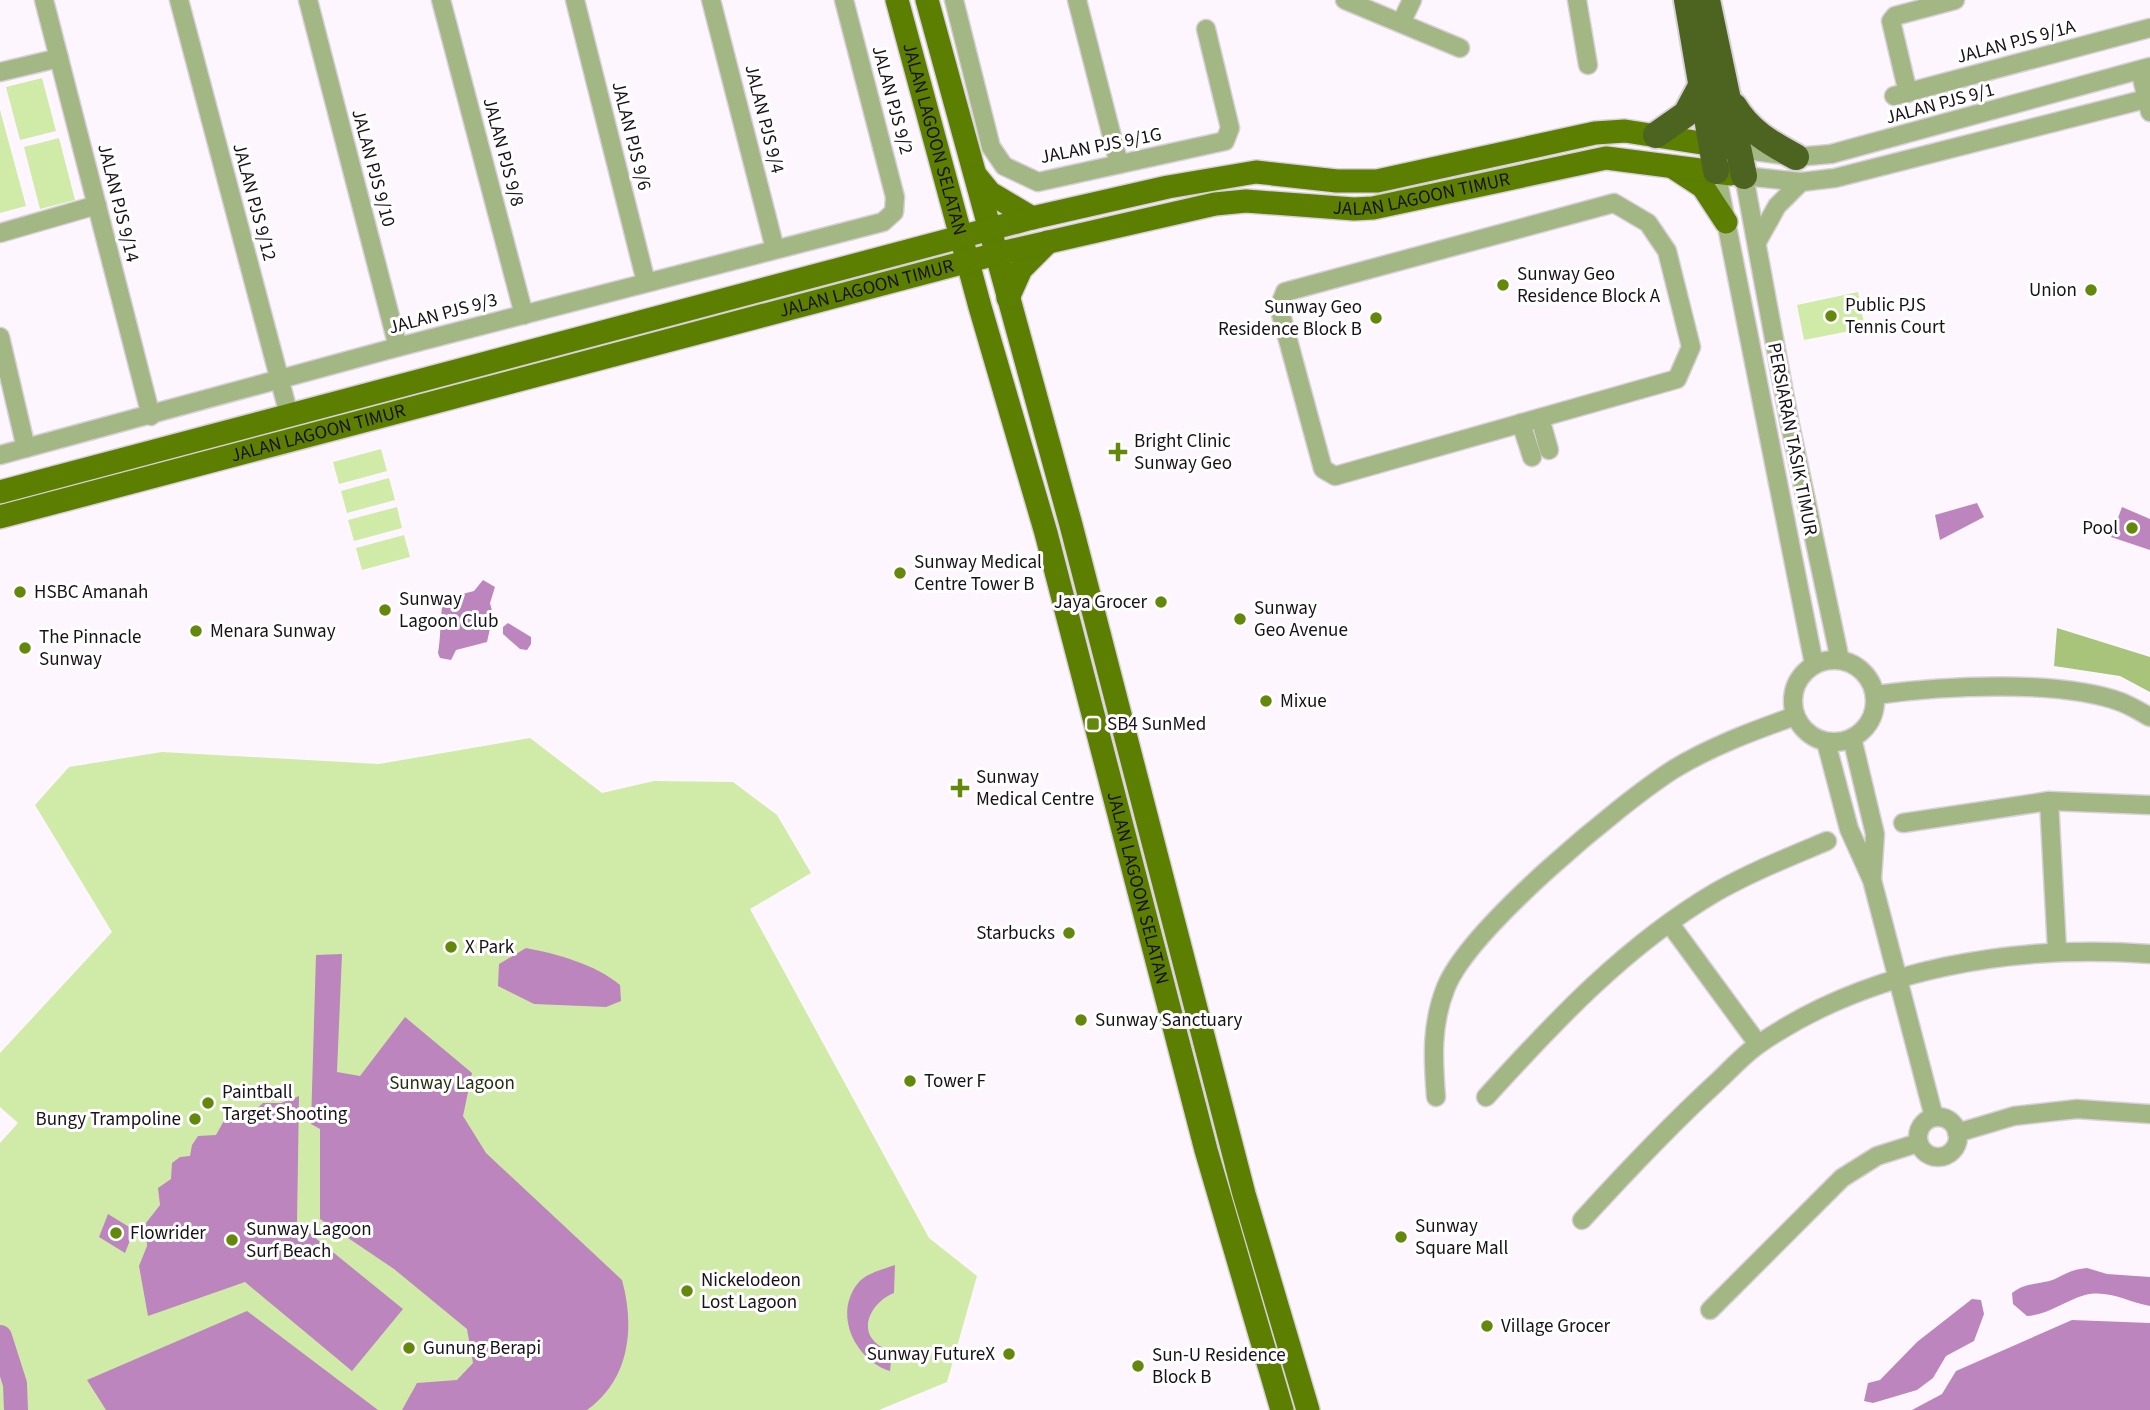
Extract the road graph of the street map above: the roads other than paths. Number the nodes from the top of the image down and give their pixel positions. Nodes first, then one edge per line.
1 (44, 0) edge
2 (179, 0) edge
3 (308, 0) edge
4 (441, 0) edge
5 (575, 0) edge
6 (711, 0) edge
7 (844, 0) edge
8 (897, 0) edge
9 (927, 0) edge
10 (954, 0) edge
11 (1077, 0) edge
12 (1345, 0) edge
13 (1412, 0) edge
14 (1577, 0) edge
15 (1687, 0) edge
16 (1707, 0) edge
17 (1955, 0) edge
18 (1401, 23) junction
19 (1206, 29) dead end
20 (2150, 29) edge
21 (1460, 48) dead end
22 (59, 58) junction
23 (1588, 65) dead end
24 (2145, 69) edge
25 (0, 72) edge
26 (1702, 84) junction
27 (1729, 98) junction
28 (2149, 103) edge
29 (1656, 135) junction
30 (1711, 144) junction
31 (1739, 149) junction
32 (1119, 164) junction
33 (1666, 164) junction
34 (1798, 170) junction
35 (973, 171) junction
36 (1716, 171) junction
37 (1744, 176) junction
38 (947, 188) junction
39 (97, 205) junction
40 (894, 212) joint
41 (1032, 218) junction
42 (1726, 222) junction
43 (989, 228) junction
44 (0, 233) edge
45 (961, 238) junction
46 (1048, 242) junction
47 (1757, 242) junction
48 (775, 249) junction
49 (918, 249) junction
50 (996, 254) junction
51 (968, 262) junction
52 (926, 273) junction
53 (646, 282) junction
54 (1008, 298) junction
55 (980, 307) junction
56 (524, 315) junction
57 (0, 337) edge
58 (398, 347) junction
59 (280, 381) junction
60 (289, 415) junction
61 (151, 416) junction
62 (1540, 418) junction
63 (1521, 423) junction
64 (26, 448) junction
65 (1549, 450) dead end
66 (0, 455) edge
67 (1532, 457) dead end
68 (42, 481) junction
69 (0, 492) edge
70 (48, 504) junction
71 (0, 517) edge
72 (1840, 660) junction
73 (1814, 664) junction
74 (1875, 695) junction
75 (1795, 716) junction
76 (2150, 717) edge
77 (1852, 738) junction
78 (1826, 742) junction
79 (2049, 801) junction
80 (2150, 804) edge
81 (1903, 823) dead end
82 (1826, 841) dead end
83 (1872, 880) junction
84 (1670, 925) junction
85 (2057, 950) junction
86 (2150, 954) edge
87 (1898, 979) junction
88 (1758, 1044) junction
89 (1436, 1097) dead end
90 (1486, 1097) dead end
91 (2150, 1114) edge
92 (1934, 1117) junction
93 (1957, 1133) junction
94 (1918, 1143) junction
95 (1582, 1220) dead end
96 (1710, 1310) dead end
97 (1282, 1410) edge
98 (1308, 1410) edge

1 - 22 street, JALAN PJS 9/14
2 - 59 street, JALAN PJS 9/12
3 - 58 street, JALAN PJS 9/10
4 - 56 street, JALAN PJS 9/8
5 - 53 street, JALAN PJS 9/6
6 - 48 street, JALAN PJS 9/4
7 - 40 street, JALAN PJS 9/2
8 - 38 main road, JALAN LAGOON SELATAN
9 - 35 main road, JALAN LAGOON SELATAN
10 - 32 street, JALAN PJS 9/1G
11 - 32 street
12 - 18 street
13 - 18 street
14 - 23 street
15 - 26 highway
16 - 27 highway
17 - 20 street, JALAN PJS 9/1A
18 - 21 street
19 - 32 street, JALAN PJS 9/1G
22 - 25 street
22 - 39 street, JALAN PJS 9/14
24 - 28 street
24 - 34 street, JALAN PJS 9/1
26 - 29 highway
26 - 30 highway
27 - 31 highway
27 - 34 highway
28 - 34 street, JALAN PJS 9/1
29 - 30 main road, JALAN LAGOON TIMUR
29 - 41 main road, JALAN LAGOON TIMUR
30 - 31 main road, JALAN LAGOON TIMUR
30 - 36 highway
31 - 34 street, JALAN PJS 9/1
31 - 37 highway
33 - 36 main road, JALAN LAGOON TIMUR
33 - 42 main road
33 - 46 main road, JALAN LAGOON TIMUR
34 - 37 street, JALAN PJS 9/1
34 - 47 street
35 - 41 main road
35 - 43 main road, JALAN LAGOON SELATAN
36 - 37 main road, JALAN LAGOON TIMUR
36 - 42 street, PERSIARAN TASIK TIMUR
37 - 47 street, PERSIARAN TASIK TIMUR
38 - 45 main road, JALAN LAGOON SELATAN
38 - 49 main road
39 - 44 street
39 - 61 street, JALAN PJS 9/14
40 - 48 street, JALAN PJS 9/3
41 - 43 main road, JALAN LAGOON TIMUR
42 - 73 street, PERSIARAN TASIK TIMUR
43 - 45 main road, JALAN LAGOON TIMUR
43 - 50 main road, JALAN LAGOON SELATAN
45 - 49 main road, JALAN LAGOON TIMUR
45 - 51 main road, JALAN LAGOON SELATAN
46 - 50 main road, JALAN LAGOON TIMUR
46 - 54 main road
47 - 72 street, PERSIARAN TASIK TIMUR
48 - 53 street, JALAN PJS 9/3
49 - 60 main road, JALAN LAGOON TIMUR
50 - 51 main road, JALAN LAGOON TIMUR
50 - 54 main road, JALAN LAGOON SELATAN
51 - 52 main road, JALAN LAGOON TIMUR
51 - 55 main road, JALAN LAGOON SELATAN
52 - 55 main road
52 - 70 main road, JALAN LAGOON TIMUR
53 - 56 street, JALAN PJS 9/3
54 - 98 main road, JALAN LAGOON SELATAN
55 - 97 main road, JALAN LAGOON SELATAN
56 - 58 street, JALAN PJS 9/3
57 - 64 street
58 - 59 street, JALAN PJS 9/3
59 - 60 street, JALAN PJS 9/12
59 - 61 street, JALAN PJS 9/3
60 - 68 main road, JALAN LAGOON TIMUR
61 - 64 street, JALAN PJS 9/3
62 - 63 street
62 - 63 street
62 - 65 street
63 - 67 street
64 - 66 street, JALAN PJS 9/3
68 - 69 main road, JALAN LAGOON TIMUR
68 - 70 main road
70 - 71 main road, JALAN LAGOON TIMUR
72 - 73 street
72 - 74 street
73 - 75 street
74 - 76 street
74 - 77 street
75 - 78 street
75 - 89 street
77 - 78 street
77 - 83 street
78 - 83 street
79 - 80 street
79 - 81 street
79 - 85 street
82 - 84 street
83 - 87 street
84 - 88 street
84 - 90 street
85 - 86 street
85 - 87 street
87 - 88 street
87 - 92 street
88 - 95 street
91 - 93 street
92 - 93 street
92 - 94 street
93 - 94 street
94 - 96 street

